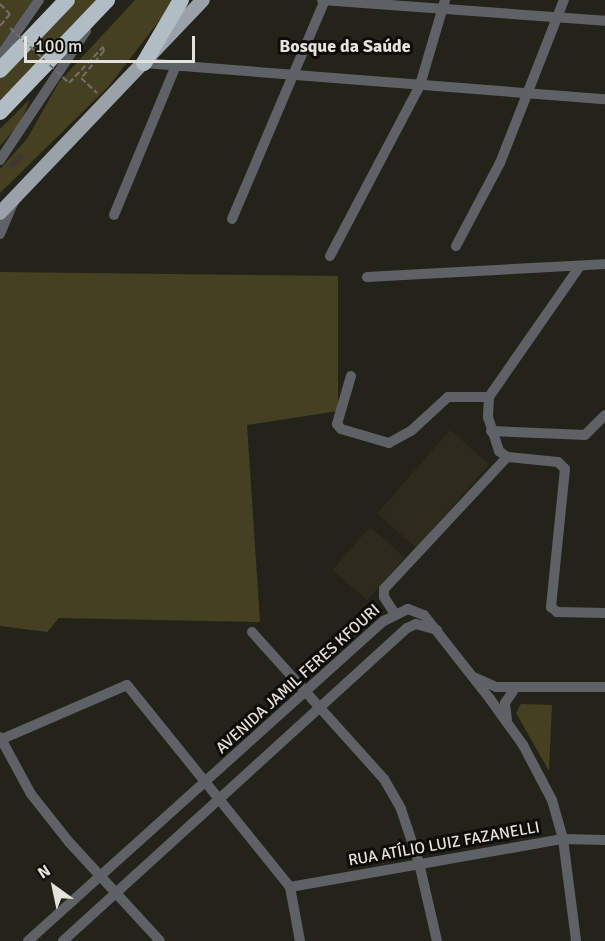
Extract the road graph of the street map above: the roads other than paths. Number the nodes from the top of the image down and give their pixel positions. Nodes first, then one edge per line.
1 (39, 0) edge
2 (67, 0) edge
3 (108, 0) edge
4 (181, 0) edge
5 (203, 0) edge
6 (324, 0) edge
7 (564, 0) edge
8 (443, 4) edge
9 (559, 15) junction
10 (605, 21) edge
11 (0, 56) edge
12 (144, 63) junction
13 (176, 65) junction
14 (0, 70) edge
15 (297, 72) junction
16 (420, 85) junction
17 (530, 93) junction
18 (605, 99) edge
19 (0, 112) edge
20 (0, 160) edge
21 (16, 196) junction
22 (0, 213) edge
23 (114, 215) dead end
24 (232, 219) dead end
25 (0, 234) edge
26 (456, 246) dead end
27 (330, 256) dead end
28 (605, 264) edge
29 (580, 266) junction
30 (367, 278) dead end
31 (351, 376) dead end
32 (489, 397) junction
33 (605, 415) edge
34 (490, 432) junction
35 (507, 457) junction
36 (605, 613) edge
37 (395, 614) junction
38 (437, 630) junction
39 (252, 632) dead end
40 (473, 676) junction
41 (605, 687) edge
42 (515, 688) junction
43 (305, 692) junction
44 (319, 708) junction
45 (508, 723) junction
46 (0, 739) edge
47 (204, 783) junction
48 (217, 801) junction
49 (563, 840) junction
50 (605, 840) edge
51 (419, 863) junction
52 (101, 875) junction
53 (290, 887) junction
54 (117, 892) junction
55 (28, 941) edge
56 (63, 941) edge
57 (160, 941) edge
58 (300, 941) edge
59 (437, 941) edge
60 (576, 941) edge

1 - 11 street
2 - 14 highway
3 - 19 highway
3 - 20 street
4 - 12 highway
5 - 12 main road
6 - 8 street
6 - 15 street
7 - 9 street
8 - 9 street
8 - 16 street
9 - 10 street
9 - 17 street
12 - 13 street
12 - 21 main road
13 - 15 street
13 - 23 street
15 - 16 street
15 - 24 street
16 - 17 street
16 - 27 street
17 - 18 street
17 - 26 street
21 - 22 main road
21 - 25 street
28 - 29 street
29 - 30 street
29 - 32 street
31 - 32 street
32 - 34 street
33 - 34 street
34 - 35 street
35 - 36 street
35 - 37 street
37 - 38 street, AVENIDA JAMIL FERES KFOURI
37 - 43 street, AVENIDA JAMIL FERES KFOURI
38 - 40 street
38 - 44 street
39 - 43 street
40 - 42 street
40 - 45 street
41 - 42 street
42 - 45 street
43 - 44 street
43 - 47 street, AVENIDA JAMIL FERES KFOURI
44 - 48 street
44 - 51 street
45 - 49 street
46 - 47 street
46 - 52 street
47 - 48 street
47 - 52 street, AVENIDA JAMIL FERES KFOURI
48 - 53 street
48 - 54 street
49 - 50 street, RUA ATÍLIO LUIZ FAZANELLI
49 - 51 street, RUA ATÍLIO LUIZ FAZANELLI
49 - 60 street
51 - 53 street, RUA ATÍLIO LUIZ FAZANELLI
51 - 59 street
52 - 54 street
52 - 55 street, AVENIDA JAMIL FERES KFOURI
53 - 58 street
54 - 56 street
54 - 57 street

